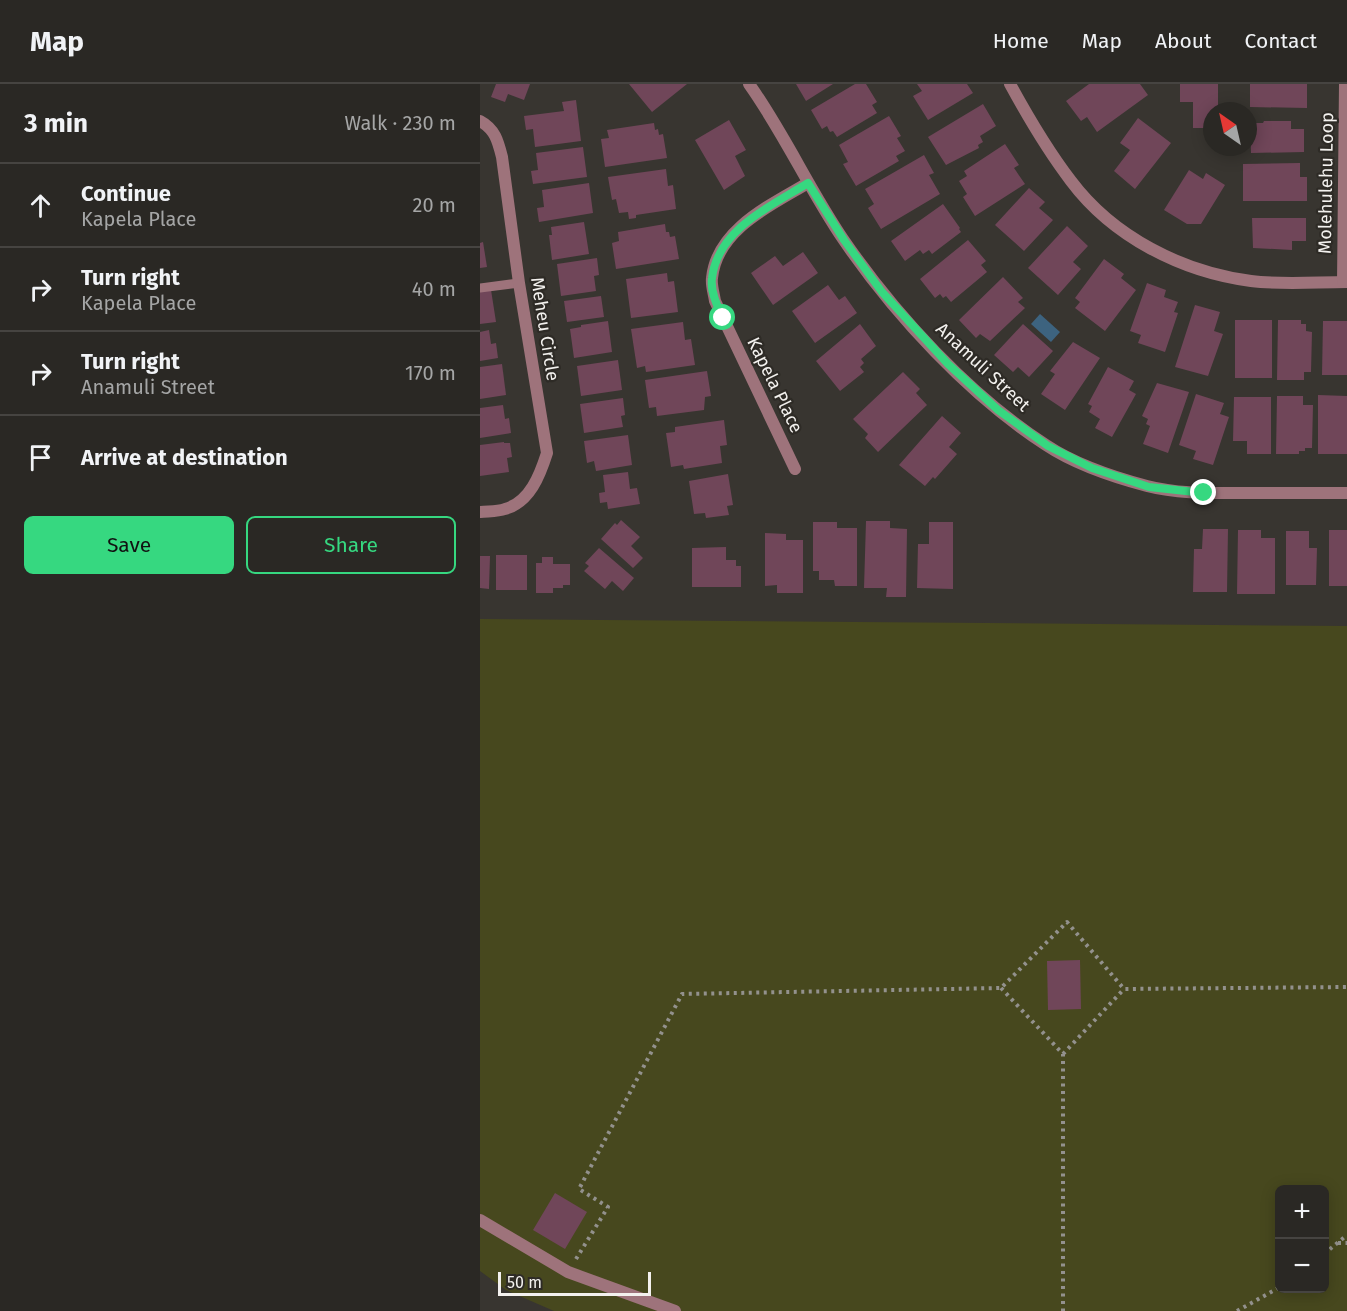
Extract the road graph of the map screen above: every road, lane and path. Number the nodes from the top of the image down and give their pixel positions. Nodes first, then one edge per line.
1 (749, 84) edge
2 (1010, 84) edge
3 (1345, 84) edge
4 (480, 121) edge
5 (808, 183) junction
6 (1345, 282) edge
7 (519, 283) junction
8 (480, 288) edge
9 (795, 469) dead end
10 (1347, 493) edge
11 (480, 512) edge
12 (1347, 987) edge
13 (1001, 988) junction
14 (1124, 989) junction
15 (1063, 1054) junction
16 (480, 1220) edge
17 (1347, 1235) edge
18 (1338, 1243) junction
19 (1347, 1243) edge
20 (1329, 1250) edge
21 (568, 1272) junction
22 (1275, 1290) edge
23 (675, 1311) edge
24 (1063, 1311) edge
25 (1237, 1311) edge

1 - 5 street, Anamuli Street
2 - 6 street
3 - 6 street, Molehulehu Loop
4 - 7 street, Meheu Circle
5 - 9 street, Kapela Place
5 - 10 street, Anamuli Street
7 - 8 lane
7 - 11 street, Meheu Circle
12 - 14 path
13 - 14 path
13 - 15 path
13 - 21 path
14 - 15 path
15 - 24 path
16 - 21 street
17 - 18 path
18 - 19 path
18 - 20 path
21 - 23 street
22 - 25 path

